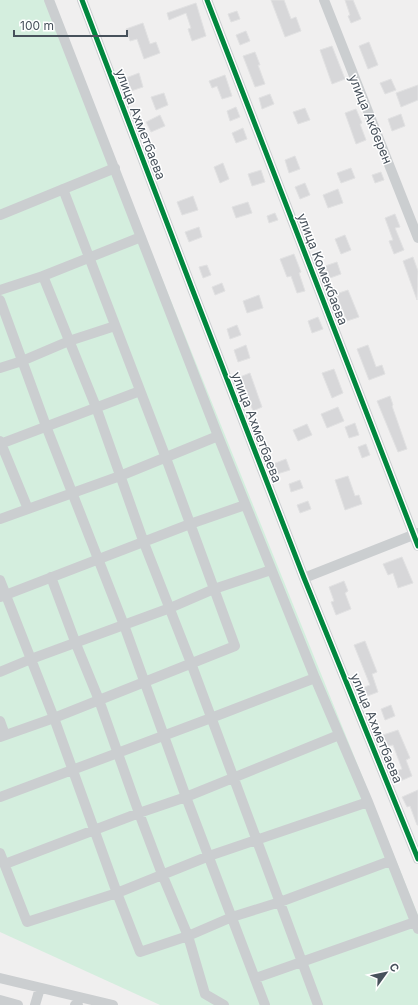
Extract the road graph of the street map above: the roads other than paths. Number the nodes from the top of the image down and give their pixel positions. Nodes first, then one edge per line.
1 (49, 0) edge
2 (82, 0) edge
3 (207, 0) edge
4 (324, 0) edge
5 (115, 168) junction
6 (63, 189) junction
7 (0, 215) edge
8 (141, 237) junction
9 (418, 238) edge
10 (89, 259) junction
11 (43, 276) junction
12 (0, 290) edge
13 (0, 300) edge
14 (115, 326) junction
15 (69, 341) junction
16 (22, 361) junction
17 (0, 368) edge
18 (140, 391) junction
19 (96, 407) junction
20 (46, 426) junction
21 (218, 436) junction
22 (0, 443) edge
23 (166, 458) junction
24 (120, 476) junction
25 (72, 493) junction
26 (246, 505) junction
27 (28, 509) junction
28 (0, 520) edge
29 (190, 524) junction
30 (416, 534) edge
31 (144, 543) junction
32 (418, 546) edge
33 (98, 560) junction
34 (271, 570) junction
35 (52, 577) junction
36 (304, 578) junction
37 (0, 580) edge
38 (214, 589) junction
39 (3, 596) edge
40 (170, 608) junction
41 (124, 625) junction
42 (76, 644) junction
43 (31, 660) junction
44 (191, 663) junction
45 (0, 672) edge
46 (315, 678) junction
47 (144, 681) junction
48 (98, 700) junction
49 (54, 718) junction
50 (211, 718) junction
51 (0, 721) edge
52 (164, 735) junction
53 (339, 735) junction
54 (3, 736) edge
55 (117, 752) junction
56 (72, 770) junction
57 (233, 777) junction
58 (186, 796) junction
59 (0, 797) edge
60 (368, 802) junction
61 (139, 813) junction
62 (94, 830) junction
63 (256, 841) junction
64 (0, 853) edge
65 (209, 856) junction
66 (418, 859) edge
67 (390, 861) junction
68 (5, 864) junction
69 (162, 874) junction
70 (117, 893) junction
71 (280, 902) junction
72 (232, 917) junction
73 (416, 925) edge
74 (188, 936) junction
75 (301, 961) junction
76 (0, 978) edge
77 (256, 978) junction
78 (40, 988) junction
79 (0, 1000) edge
80 (18, 1005) edge
81 (35, 1005) edge
82 (74, 1005) edge
83 (78, 1005) edge
84 (113, 1005) edge
85 (224, 1005) edge
86 (265, 1005) edge
87 (318, 1005) edge

1 - 5 street
2 - 36 street, улица Ахметбаева
3 - 30 street, улица Комекбаева
4 - 9 street, улица Акберен
5 - 6 street
5 - 8 street
6 - 7 street
6 - 10 street
8 - 10 street
8 - 21 street
10 - 11 street
10 - 14 street
11 - 12 street
11 - 15 street
13 - 16 street
14 - 15 street
14 - 18 street
15 - 16 street
15 - 19 street
16 - 17 street
16 - 20 street
18 - 19 street
18 - 23 street
19 - 20 street
19 - 24 street
20 - 22 street
20 - 25 street
21 - 23 street
21 - 26 street
22 - 27 street
23 - 24 street
23 - 29 street
24 - 25 street
24 - 31 street
25 - 27 street
25 - 33 street
26 - 29 street
26 - 34 street
27 - 28 street
29 - 31 street
29 - 38 street
30 - 32 street, улица Комекбаева
30 - 36 street
31 - 33 street
31 - 40 street
33 - 35 street
33 - 41 street
34 - 38 street
34 - 46 street
35 - 39 street
35 - 42 street
36 - 66 street, улица Ахметбаева
37 - 39 street
38 - 40 street
38 - 44 street
39 - 43 street
40 - 41 street
40 - 44 street
41 - 42 street
41 - 47 street
42 - 43 street
42 - 48 street
43 - 45 street
43 - 49 street
44 - 47 street
44 - 50 street
46 - 50 street
46 - 53 street
47 - 48 street
47 - 52 street
48 - 49 street
48 - 55 street
49 - 54 street
49 - 56 street
50 - 52 street
50 - 57 street
51 - 54 street
52 - 55 street
52 - 58 street
53 - 57 street
53 - 60 street
55 - 56 street
55 - 61 street
56 - 59 street
56 - 62 street
57 - 58 street
57 - 63 street
58 - 61 street
58 - 65 street
60 - 63 street
60 - 67 street
61 - 62 street
61 - 69 street
62 - 68 street
62 - 70 street
63 - 65 street
63 - 71 street
64 - 68 street
65 - 69 street
65 - 72 street
67 - 71 street
67 - 73 street
68 - 70 street
69 - 70 street
69 - 74 street
70 - 74 street
71 - 72 street
71 - 75 street
72 - 74 street
72 - 77 street
73 - 75 street
74 - 85 street
75 - 77 street
75 - 87 street
76 - 78 street
77 - 86 street
78 - 81 street
78 - 84 street
79 - 80 street
82 - 83 street

